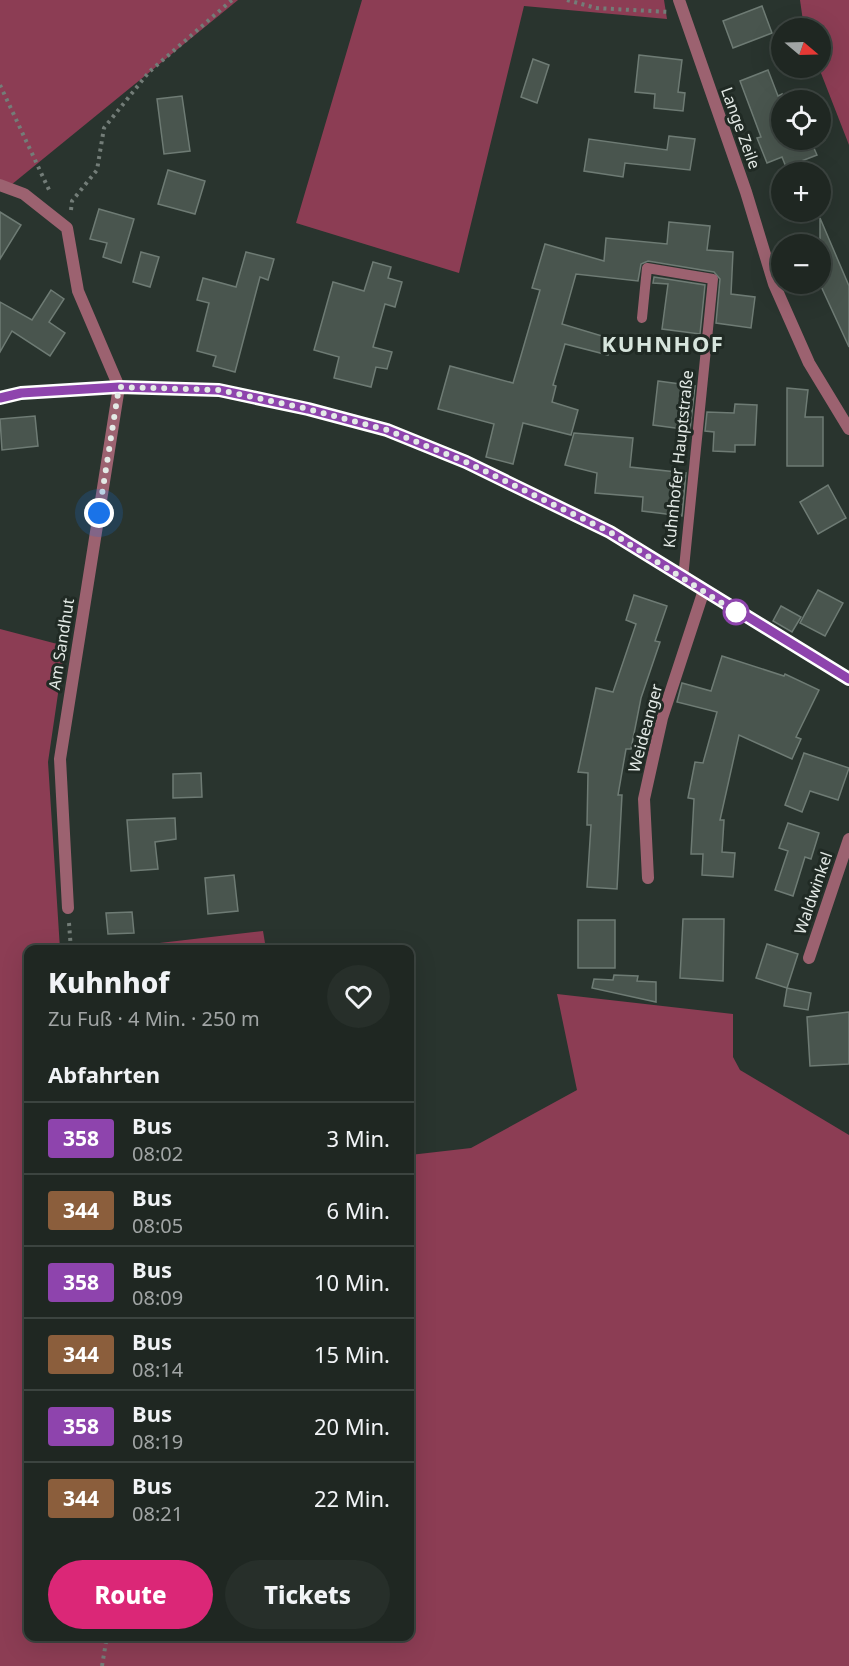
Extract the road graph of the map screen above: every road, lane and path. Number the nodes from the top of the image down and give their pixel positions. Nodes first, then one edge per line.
1 (222, 0) edge
2 (232, 0) edge
3 (567, 0) edge
4 (593, 0) edge
5 (679, 0) edge
6 (226, 4) junction
7 (596, 8) junction
8 (681, 13) junction
9 (0, 85) edge
10 (0, 185) edge
11 (53, 198) dead end
12 (67, 228) junction
13 (642, 318) dead end
14 (119, 387) junction
15 (0, 398) edge
16 (849, 429) edge
17 (683, 578) junction
18 (704, 591) junction
19 (849, 679) edge
20 (849, 839) edge
21 (648, 878) dead end
22 (68, 908) joint
23 (71, 945) edge
24 (808, 958) dead end
25 (106, 1641) edge
26 (102, 1666) edge

1 - 6 path
2 - 6 path
3 - 7 path
4 - 7 path
5 - 8 street, Lange Zeile
6 - 12 path
7 - 8 path
8 - 16 street, Lange Zeile
9 - 11 path
10 - 12 street
12 - 14 street
13 - 17 lane, Kuhnhofer Hauptstraße
14 - 15 street, Kuhnhofer Hauptstraße
14 - 17 street, Kuhnhofer Hauptstraße
14 - 22 street, Am Sandhut
17 - 18 street, Kuhnhofer Hauptstraße
18 - 19 street, Kuhnhofer Hauptstraße
18 - 21 street, Weideanger
20 - 24 street, Waldwinkel
22 - 23 path
25 - 26 path

